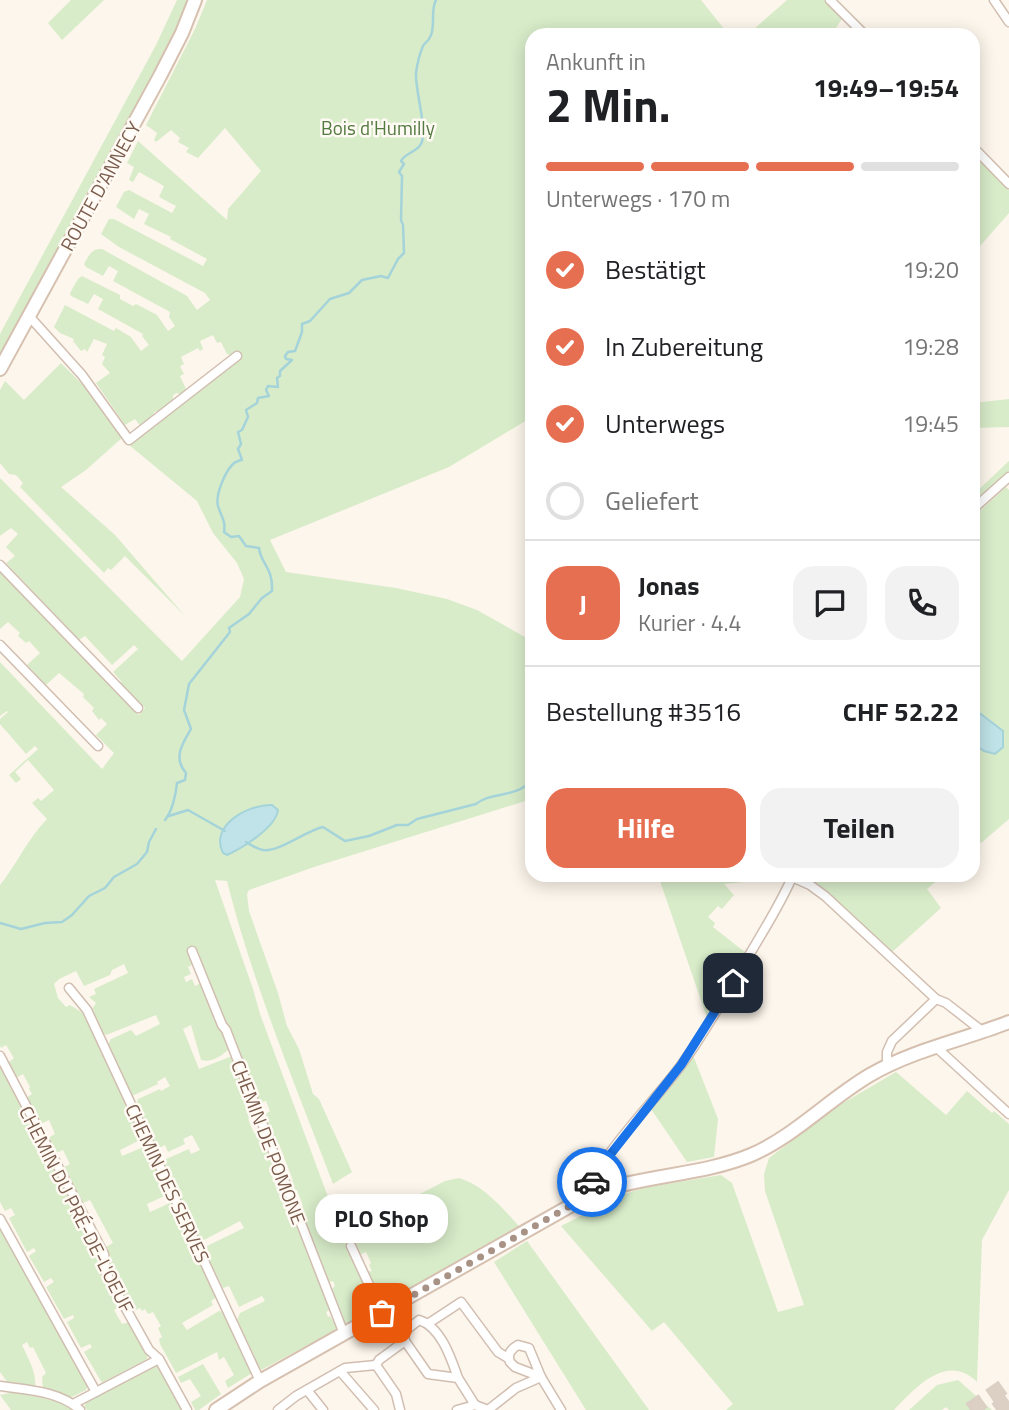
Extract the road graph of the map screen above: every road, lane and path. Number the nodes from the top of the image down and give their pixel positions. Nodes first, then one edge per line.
1 (195, 0) edge
2 (830, 0) edge
3 (994, 0) edge
4 (1009, 22) edge
5 (858, 28) edge
6 (980, 154) edge
7 (1009, 184) edge
8 (29, 316) junction
9 (237, 356) dead end
10 (0, 369) edge
11 (1009, 477) edge
12 (980, 503) edge
13 (0, 565) edge
14 (0, 645) edge
15 (138, 708) dead end
16 (98, 746) dead end
17 (790, 882) edge
18 (804, 882) edge
19 (192, 951) dead end
20 (69, 988) dead end
21 (936, 999) junction
22 (1009, 1021) edge
23 (982, 1031) junction
24 (936, 1047) junction
25 (0, 1056) edge
26 (887, 1066) junction
27 (1009, 1114) edge
28 (586, 1197) junction
29 (0, 1219) edge
30 (351, 1246) dead end
31 (382, 1313) junction
32 (429, 1323) junction
33 (344, 1334) junction
34 (405, 1340) junction
35 (508, 1358) junction
36 (159, 1359) junction
37 (376, 1365) junction
38 (340, 1371) junction
39 (541, 1377) junction
40 (458, 1378) junction
41 (260, 1381) junction
42 (1, 1386) edge
43 (307, 1390) junction
44 (96, 1392) junction
45 (475, 1405) junction
46 (77, 1407) edge
47 (284, 1408) edge
48 (187, 1410) edge
49 (216, 1410) edge
50 (323, 1410) edge
51 (374, 1410) edge
52 (400, 1410) edge
53 (457, 1410) edge
54 (561, 1410) edge

1 - 8 street, ROUTE D'ANNECY
2 - 5 street
3 - 4 street
6 - 7 street
8 - 9 street
8 - 10 street, ROUTE D'ANNECY
11 - 12 street
13 - 15 street
14 - 16 street
17 - 28 street
18 - 21 street
19 - 33 street, CHEMIN DE POMONE
20 - 41 street, CHEMIN DES SERVES
21 - 23 street
21 - 26 street
22 - 23 street
23 - 24 street
24 - 26 street
24 - 27 street
25 - 36 street, CHEMIN DU PRÉ-DE-L'OEUF
26 - 28 street
28 - 31 street
29 - 44 street
30 - 31 street
31 - 33 street
32 - 34 street
32 - 35 street
32 - 40 street
33 - 41 street
34 - 37 street
34 - 40 street
35 - 39 street
35 - 39 street
36 - 44 street
36 - 48 street, CHEMIN DU PRÉ-DE-L'OEUF
37 - 38 street
37 - 52 street
38 - 43 street
38 - 51 street
39 - 45 street
39 - 54 street
40 - 45 street
41 - 49 street
42 - 46 street
43 - 47 street
43 - 50 street
44 - 46 street
45 - 53 street

